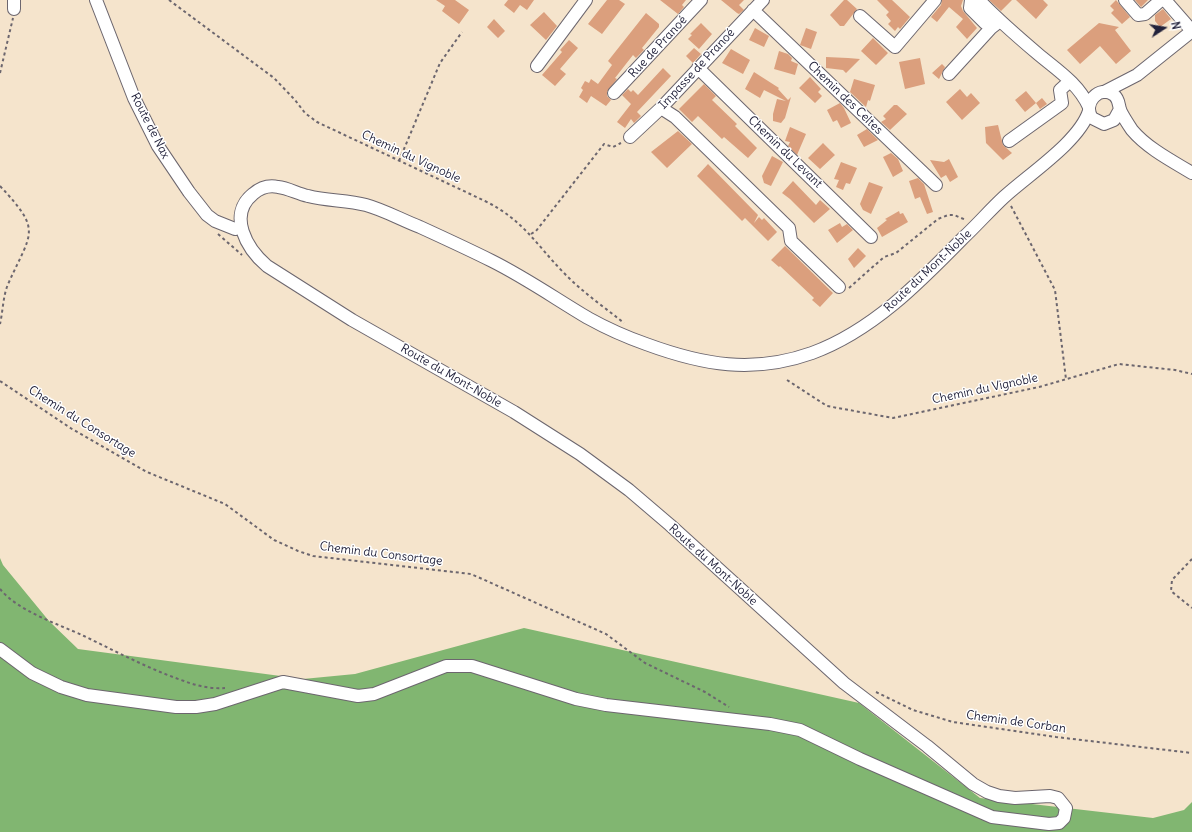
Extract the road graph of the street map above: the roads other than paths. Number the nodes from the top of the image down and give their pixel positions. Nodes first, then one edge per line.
1 (96, 0) edge
2 (586, 0) edge
3 (701, 0) edge
4 (763, 0) edge
5 (935, 0) edge
6 (971, 0) edge
7 (978, 0) edge
8 (1126, 0) edge
9 (1161, 0) edge
10 (1165, 0) edge
11 (753, 10) junction
12 (860, 16) dead end
13 (998, 19) junction
14 (1192, 31) edge
15 (537, 66) dead end
16 (698, 68) junction
17 (949, 74) dead end
18 (1137, 75) junction
19 (1071, 82) junction
20 (1102, 92) junction
21 (614, 93) dead end
22 (661, 108) junction
23 (1120, 108) junction
24 (1089, 109) junction
25 (1105, 123) junction
26 (1075, 135) junction
27 (1137, 136) junction
28 (630, 137) road end
29 (1009, 141) dead end
30 (1192, 173) edge
31 (936, 185) dead end
32 (235, 228) dead end
33 (871, 237) dead end
34 (839, 287) dead end
35 (0, 649) edge

1 - 32 street, Route de Nax
2 - 15 street
3 - 21 street, Rue de Pranoé
4 - 11 street, Impasse de Pranoé
5 - 12 street
6 - 13 street
7 - 13 street
8 - 9 street
10 - 14 street
11 - 16 street, Impasse de Pranoé
11 - 31 street, Chemin des Celtes
13 - 17 street
13 - 19 street
14 - 18 street
16 - 22 street, Impasse de Pranoé
16 - 33 street, Chemin du Levant
18 - 20 street
18 - 23 street
19 - 20 street
19 - 24 street
19 - 29 street
20 - 23 street
20 - 24 street
22 - 28 street, Impasse de Pranoé
22 - 34 street
23 - 25 street
23 - 27 street
24 - 25 street
24 - 26 street, Route du Mont-Noble
25 - 26 street, Route du Mont-Noble
25 - 27 street
26 - 35 street, Route du Mont-Noble
27 - 30 street

